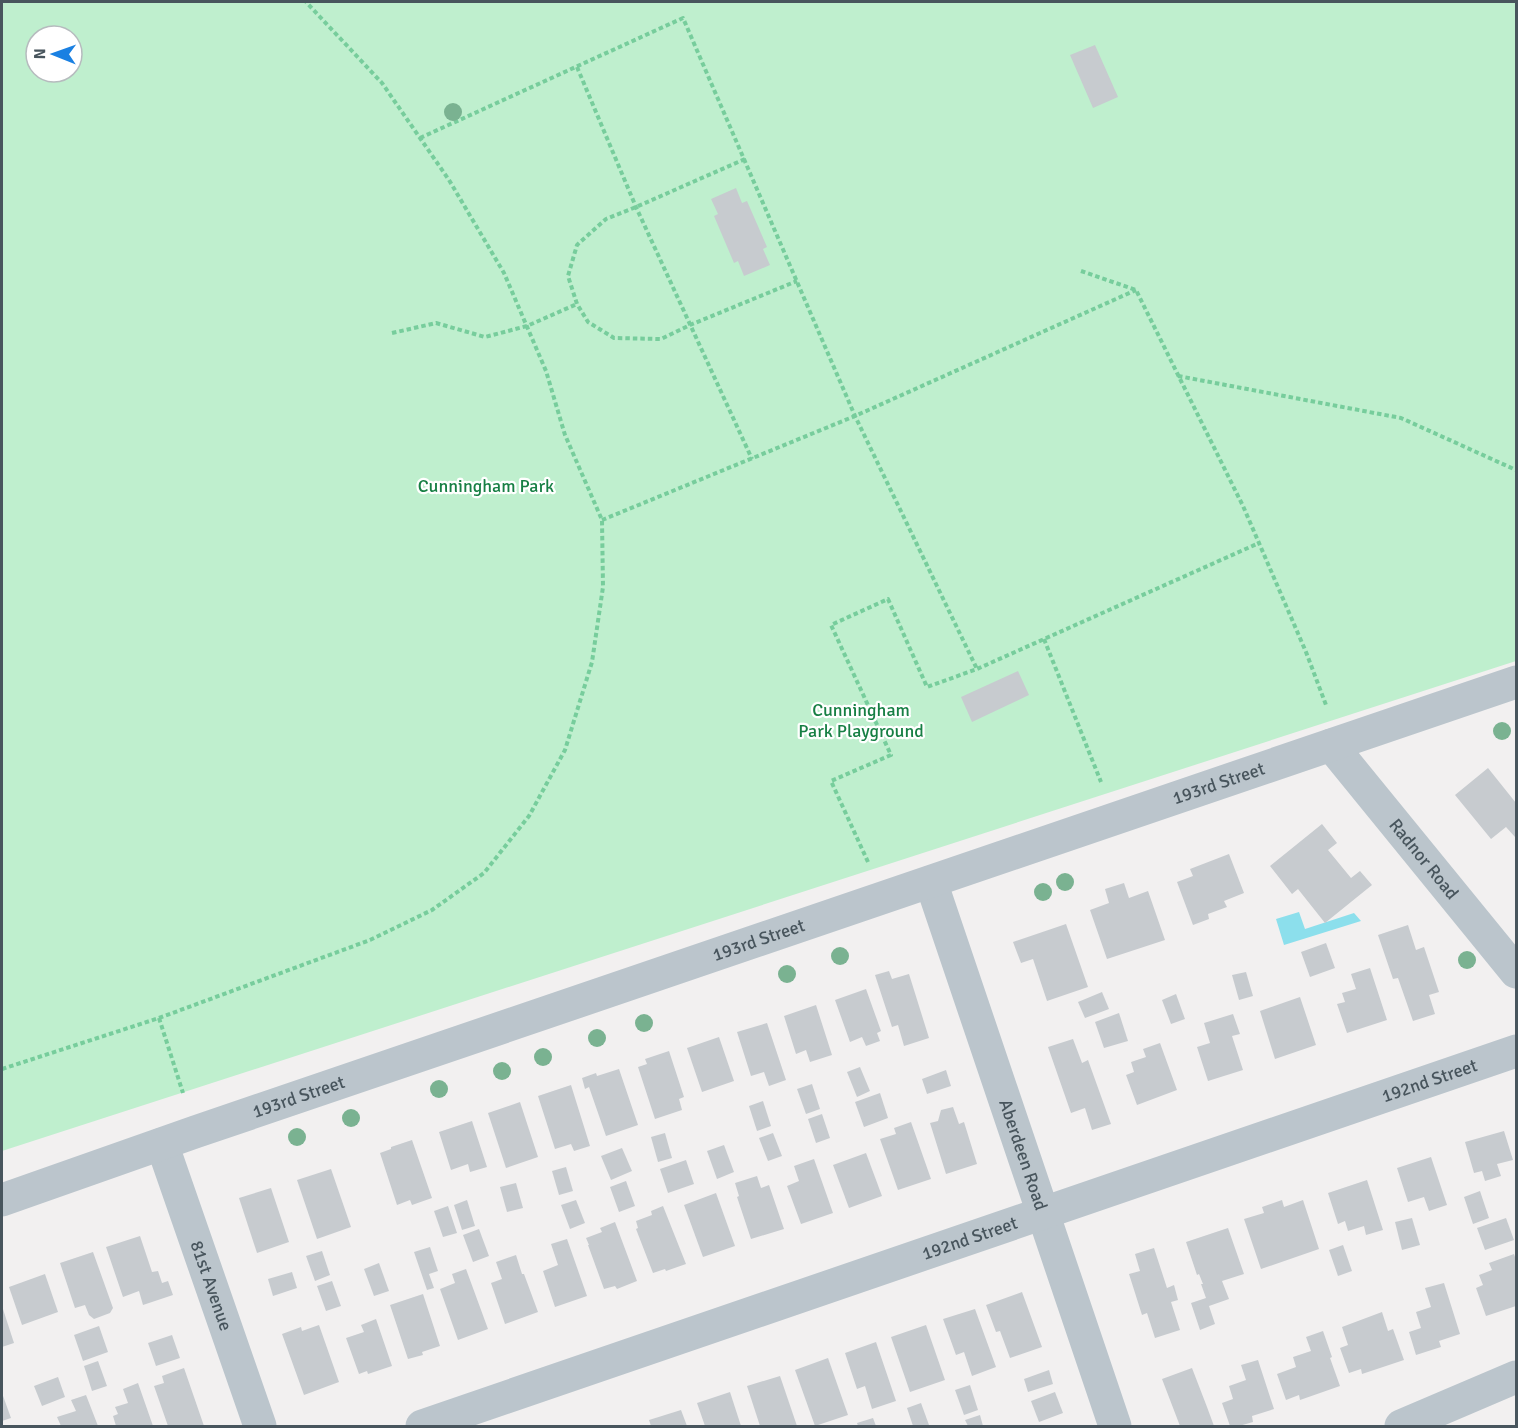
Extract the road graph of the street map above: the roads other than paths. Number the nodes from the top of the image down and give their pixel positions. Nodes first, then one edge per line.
1 (1516, 682) edge
2 (1331, 745) junction
3 (931, 882) junction
4 (1516, 972) edge
5 (1516, 1051) edge
6 (162, 1144) junction
7 (2, 1200) edge
8 (1043, 1214) junction
9 (1516, 1377) edge
10 (260, 1426) edge
11 (422, 1426) edge
12 (1115, 1426) edge
13 (1401, 1426) edge

1 - 2 street, 193rd Street
2 - 3 street, 193rd Street
2 - 4 street, Radnor Road
3 - 6 street, 193rd Street
3 - 8 street, Aberdeen Road
5 - 8 street, 192nd Street
6 - 7 street, 193rd Street
6 - 10 street, 81st Avenue
8 - 11 street, 192nd Street
8 - 12 street, Aberdeen Road
9 - 13 street

